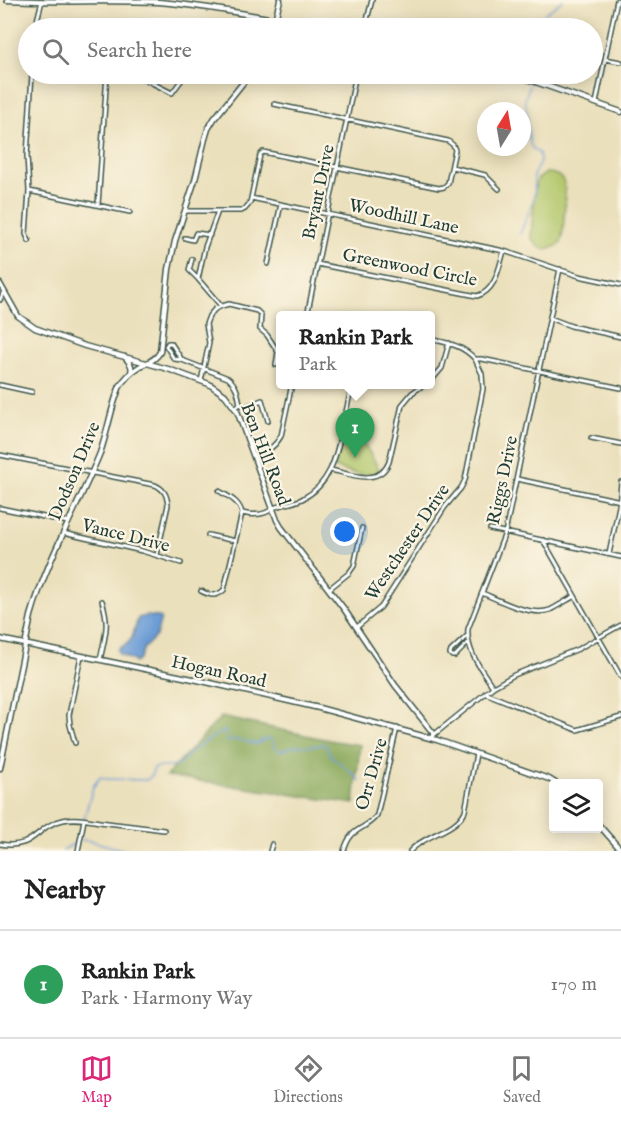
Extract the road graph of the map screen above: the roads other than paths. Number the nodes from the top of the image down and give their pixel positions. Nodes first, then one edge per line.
1 (7, 0) edge
2 (280, 0) edge
3 (372, 0) edge
4 (617, 0) edge
5 (42, 1) edge
6 (616, 7) junction
7 (621, 8) edge
8 (38, 18) edge
9 (265, 18) edge
10 (276, 18) edge
11 (368, 18) edge
12 (605, 59) junction
13 (621, 63) edge
14 (603, 69) edge
15 (31, 84) edge
16 (106, 84) edge
17 (154, 84) edge
18 (180, 84) edge
19 (242, 84) edge
20 (354, 84) edge
21 (542, 84) edge
22 (600, 84) edge
23 (596, 103) junction
24 (274, 104) dead end
25 (621, 112) edge
26 (347, 120) junction
27 (337, 167) junction
28 (452, 167) junction
29 (499, 189) dead end
30 (29, 191) junction
31 (251, 198) junction
32 (280, 204) junction
33 (99, 205) junction
34 (185, 211) junction
35 (218, 211) junction
36 (130, 212) dead end
37 (327, 214) junction
38 (210, 235) junction
39 (185, 238) dead end
40 (29, 241) dead end
41 (504, 251) junction
42 (192, 259) dead end
43 (268, 264) dead end
44 (317, 264) junction
45 (561, 269) junction
46 (198, 279) junction
47 (0, 284) edge
48 (621, 285) edge
49 (4, 291) junction
50 (0, 300) edge
51 (221, 306) junction
52 (308, 311) edge
53 (550, 318) junction
54 (621, 337) edge
55 (435, 340) edge
56 (449, 343) junction
57 (276, 346) edge
58 (125, 357) junction
59 (475, 359) junction
60 (182, 360) junction
61 (146, 363) junction
62 (163, 364) dead end
63 (168, 369) junction
64 (204, 369) junction
65 (539, 371) junction
66 (130, 373) junction
67 (435, 376) edge
68 (201, 381) junction
69 (0, 385) edge
70 (621, 388) edge
71 (291, 389) edge
72 (351, 389) edge
73 (418, 389) edge
74 (32, 392) dead end
75 (240, 404) junction
76 (235, 408) junction
77 (268, 421) dead end
78 (591, 438) dead end
79 (621, 444) edge
80 (0, 455) edge
81 (254, 457) junction
82 (331, 470) junction
83 (91, 472) junction
84 (517, 479) junction
85 (621, 482) edge
86 (219, 491) dead end
87 (620, 501) edge
88 (273, 507) junction
89 (0, 508) edge
90 (242, 513) junction
91 (68, 522) junction
92 (362, 528) dead end
93 (490, 529) dead end
94 (63, 533) junction
95 (505, 533) junction
96 (208, 535) dead end
97 (543, 540) junction
98 (235, 541) junction
99 (609, 554) junction
100 (157, 555) junction
101 (621, 556) edge
102 (182, 563) dead end
103 (328, 589) junction
104 (201, 591) dead end
105 (482, 593) junction
106 (575, 596) junction
107 (102, 602) dead end
108 (621, 625) edge
109 (357, 627) junction
110 (468, 635) junction
111 (598, 638) junction
112 (0, 639) edge
113 (468, 643) junction
114 (25, 644) junction
115 (81, 656) junction
116 (100, 660) junction
117 (621, 677) edge
118 (493, 687) junction
119 (484, 693) junction
120 (621, 717) edge
121 (397, 728) junction
122 (432, 736) junction
123 (75, 743) dead end
124 (477, 753) junction
125 (0, 768) edge
126 (549, 779) edge
127 (84, 820) junction
128 (164, 830) dead end
129 (603, 830) edge
130 (0, 844) edge
131 (272, 844) dead end
132 (621, 850) edge
133 (78, 851) edge
134 (270, 851) edge
135 (344, 851) edge
136 (410, 851) edge

1 - 5 street
2 - 10 street
3 - 11 street
4 - 6 street
5 - 8 street
5 - 9 street
6 - 7 street
6 - 12 street
12 - 13 street
12 - 14 street
15 - 30 street
16 - 33 street
17 - 18 street
19 - 34 street
20 - 26 street, Bryant Drive
21 - 23 street
22 - 23 street
23 - 25 street
24 - 26 street
26 - 27 street, Bryant Drive
26 - 28 street
27 - 28 street
27 - 31 street
27 - 37 street, Bryant Drive
28 - 29 street
30 - 33 street
30 - 40 street
31 - 32 street, Woodhill Lane
31 - 35 street
32 - 37 street, Woodhill Lane
32 - 43 street
33 - 36 street
34 - 35 street
34 - 61 street
35 - 38 street
37 - 41 street, Woodhill Lane
37 - 44 street, Bryant Drive
38 - 39 street
38 - 46 street
41 - 44 street, Greenwood Circle
41 - 45 street, Woodhill Lane
42 - 46 street
44 - 52 street, Bryant Drive
45 - 48 street, Woodhill Lane
45 - 53 street, Riggs Drive
46 - 51 street
47 - 49 street, Ben Hill Road
49 - 50 street
49 - 58 street, Ben Hill Road
51 - 57 street
51 - 64 street
53 - 54 street
53 - 65 street, Riggs Drive
55 - 56 street
56 - 59 street
56 - 67 street
58 - 61 street, Ben Hill Road
58 - 66 street
59 - 65 street
59 - 109 street, Westchester Drive
60 - 60 street
60 - 64 street
61 - 63 street, Ben Hill Road
61 - 66 street
62 - 63 street
63 - 68 street, Ben Hill Road
64 - 68 street
64 - 75 street
65 - 70 street
65 - 84 street, Riggs Drive
66 - 83 street, Dodson Drive
68 - 76 street, Ben Hill Road
69 - 74 street
71 - 81 street
72 - 82 street
73 - 82 street
75 - 76 street
75 - 77 street
76 - 81 street, Ben Hill Road
78 - 79 street
80 - 83 street
81 - 88 street, Ben Hill Road
82 - 88 street
83 - 91 street, Dodson Drive
83 - 100 street
84 - 87 street
84 - 95 street, Riggs Drive
85 - 87 street
86 - 90 street
87 - 99 street
88 - 90 street
88 - 103 street, Ben Hill Road
89 - 91 street
90 - 98 street
91 - 94 street, Dodson Drive
92 - 103 street
93 - 95 street
94 - 100 street, Vance Drive
94 - 114 street, Dodson Drive
95 - 97 street
95 - 105 street, Riggs Drive
96 - 98 street
97 - 99 street
97 - 106 street
98 - 104 street
99 - 101 street
100 - 102 street, Vance Drive
103 - 109 street, Ben Hill Road
105 - 106 street
105 - 110 street, Riggs Drive
106 - 111 street
107 - 116 street
108 - 111 street
109 - 122 street, Ben Hill Road
110 - 113 street, Riggs Drive
110 - 113 street
111 - 117 street
111 - 118 street
112 - 114 street, Hogan Road
113 - 118 street, Riggs Drive
114 - 115 street, Hogan Road
114 - 125 street, Dodson Drive
115 - 116 street, Hogan Road
115 - 123 street
116 - 121 street, Hogan Road
118 - 119 street
119 - 120 street
119 - 122 street
121 - 122 street, Hogan Road
121 - 135 street, Orr Drive
122 - 124 street
124 - 126 street
124 - 136 street
127 - 128 street
127 - 130 street
127 - 133 street
129 - 132 street
131 - 134 street

